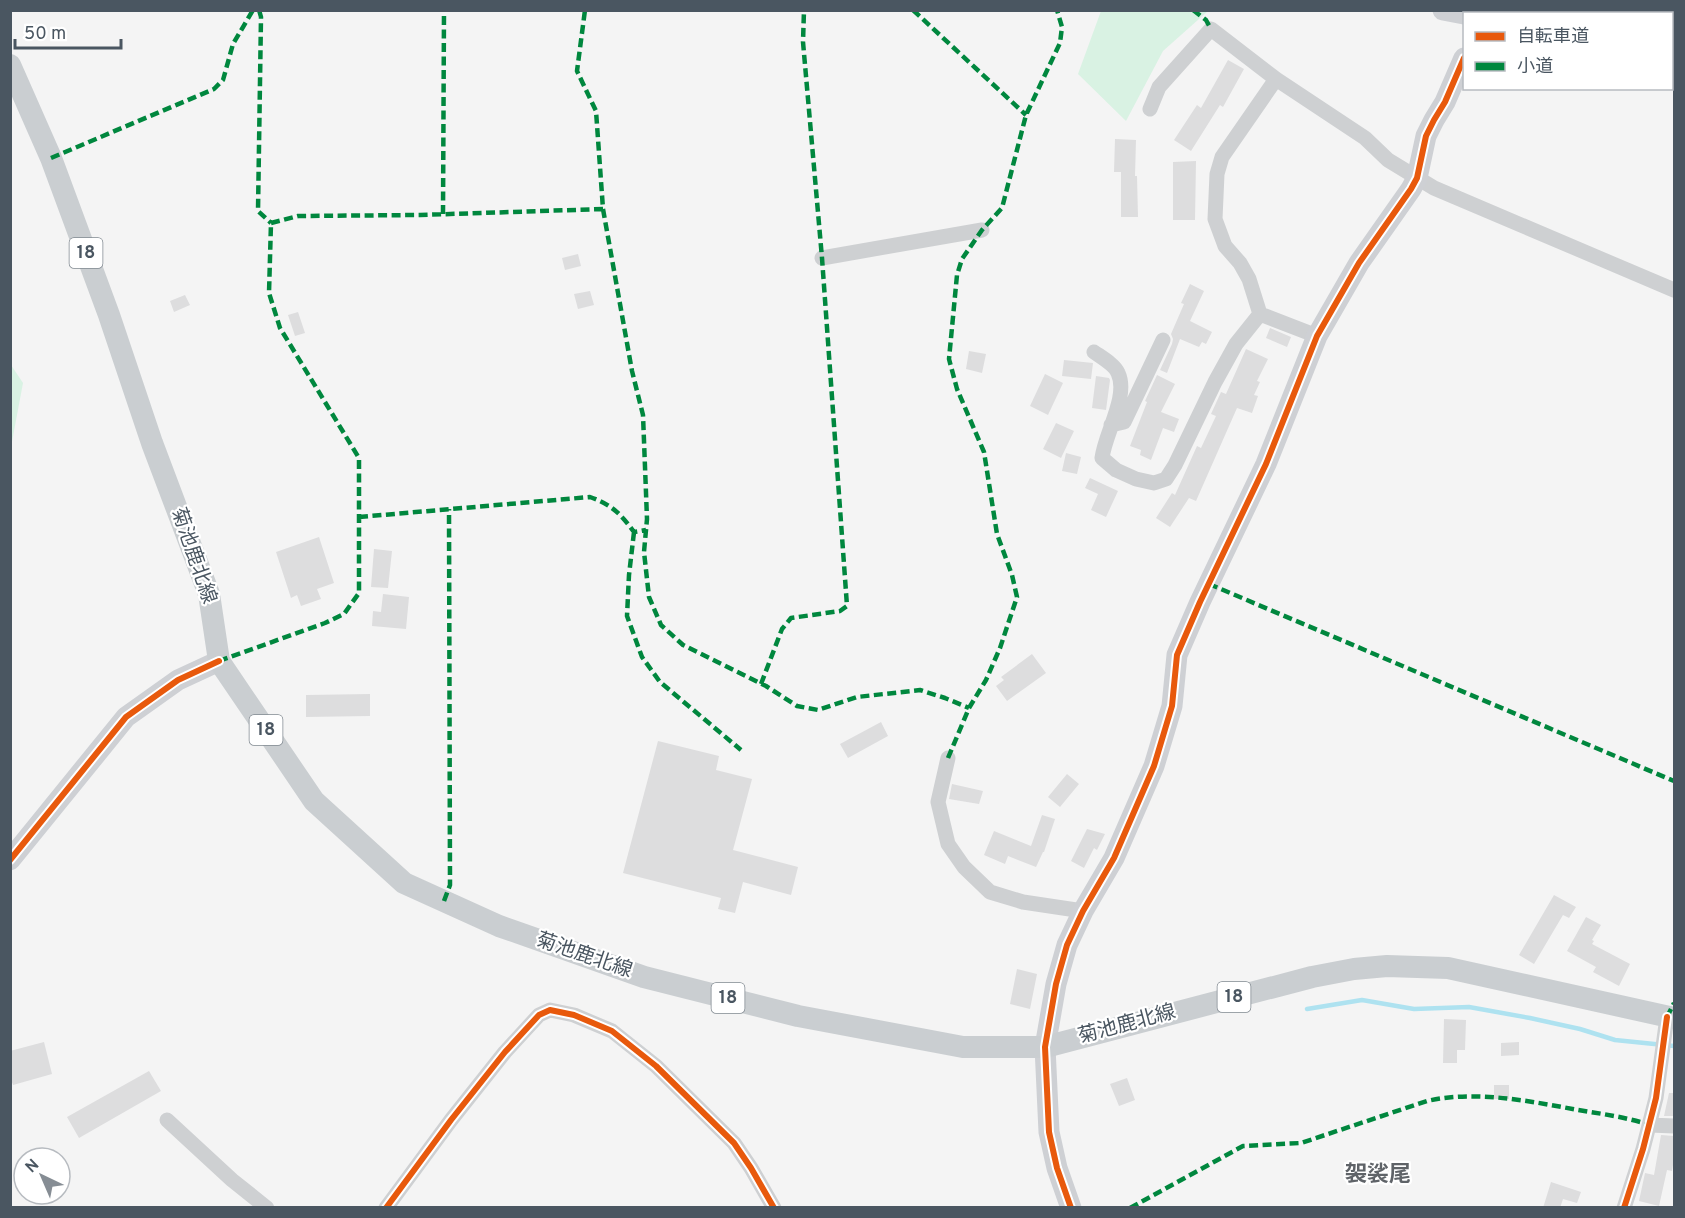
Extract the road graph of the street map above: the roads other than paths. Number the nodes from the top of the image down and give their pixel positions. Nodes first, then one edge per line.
1 (1443, 10) edge
2 (1463, 14) edge
3 (1463, 60) edge
4 (10, 65) edge
5 (1276, 79) junction
6 (1150, 109) dead end
7 (1417, 178) junction
8 (982, 230) dead end
9 (822, 258) dead end
10 (1674, 290) edge
11 (1260, 315) junction
12 (1317, 336) junction
13 (1163, 340) dead end
14 (1094, 351) dead end
15 (1110, 425) junction
16 (219, 661) junction
17 (948, 758) dead end
18 (10, 860) edge
19 (1083, 910) junction
20 (1671, 1017) edge
21 (1045, 1047) junction
22 (167, 1120) dead end
23 (1650, 1125) junction
24 (1674, 1126) edge
25 (267, 1208) edge
26 (386, 1208) edge
27 (774, 1208) edge
28 (1071, 1208) edge
29 (1624, 1208) edge

1 - 2 street
3 - 7 street
4 - 16 main road, 菊池鹿北線 / 18
5 - 6 street
5 - 7 street
5 - 11 street
7 - 10 street
7 - 12 street
8 - 9 street
11 - 12 street
11 - 15 street
12 - 19 street
13 - 15 street
14 - 15 street
16 - 18 street
16 - 21 main road, 菊池鹿北線 / 18
17 - 19 street
19 - 21 street
20 - 21 main road, 菊池鹿北線 / 18
20 - 23 street
21 - 28 street
22 - 25 street
23 - 24 street
23 - 29 street
26 - 27 street

